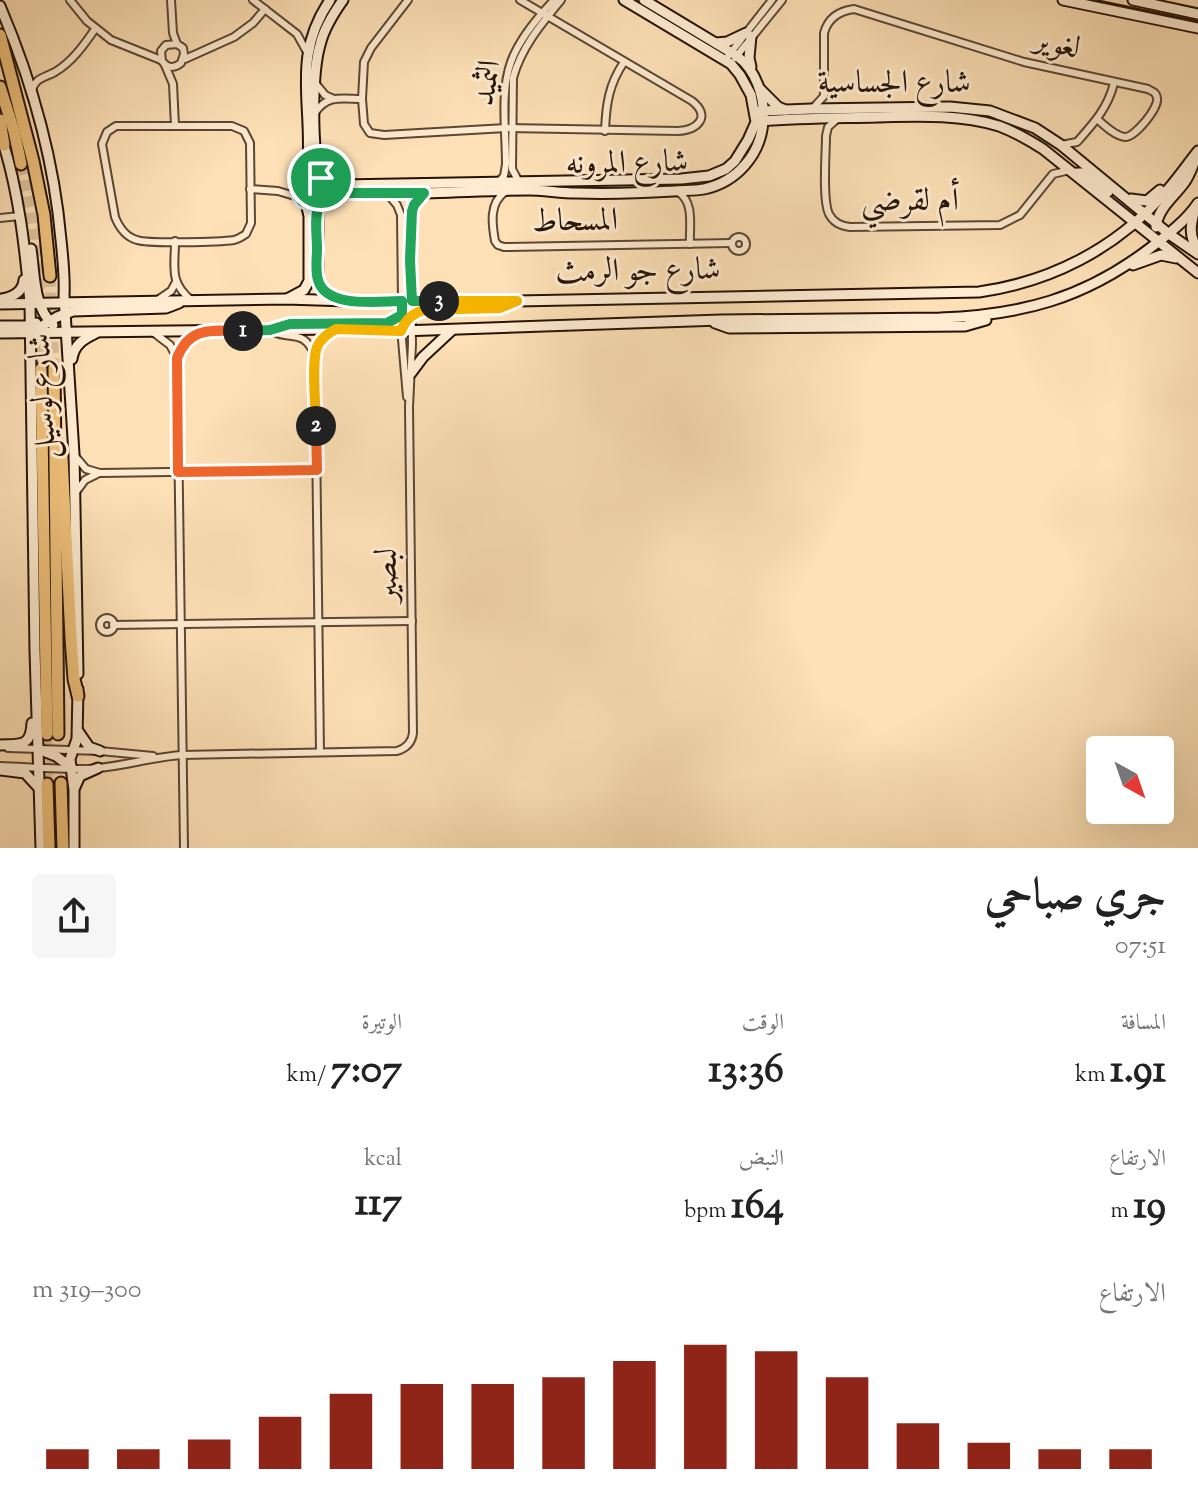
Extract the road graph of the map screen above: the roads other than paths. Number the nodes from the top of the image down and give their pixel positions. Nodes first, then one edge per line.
1 (70, 0) edge
2 (171, 0) edge
3 (253, 0) edge
4 (330, 0) edge
5 (343, 0) edge
6 (408, 0) edge
7 (520, 0) edge
8 (554, 0) edge
9 (561, 0) edge
10 (624, 0) edge
11 (646, 0) edge
12 (772, 0) edge
13 (782, 0) edge
14 (1063, 0) edge
15 (1133, 0) edge
16 (663, 2) edge
17 (0, 6) edge
18 (265, 9) junction
19 (668, 14) junction
20 (1198, 14) edge
21 (545, 15) junction
22 (0, 23) edge
23 (316, 24) junction
24 (1198, 28) edge
25 (95, 29) junction
26 (172, 29) junction
27 (292, 30) junction
28 (749, 34) junction
29 (0, 35) edge
30 (712, 43) junction
31 (178, 45) junction
32 (164, 46) junction
33 (142, 52) junction
34 (199, 52) junction
35 (307, 53) junction
36 (731, 58) junction
37 (182, 62) junction
38 (624, 62) junction
39 (163, 63) junction
40 (25, 72) junction
41 (753, 74) junction
42 (42, 77) junction
43 (315, 83) junction
44 (1114, 83) junction
45 (173, 84) junction
46 (0, 87) edge
47 (758, 87) junction
48 (824, 91) junction
49 (33, 95) junction
50 (334, 99) junction
51 (362, 99) junction
52 (18, 102) junction
53 (785, 110) junction
54 (811, 113) junction
55 (842, 113) junction
56 (315, 114) junction
57 (759, 116) junction
58 (1097, 119) junction
59 (0, 120) edge
60 (780, 120) junction
61 (175, 126) junction
62 (508, 129) junction
63 (605, 131) junction
64 (0, 132) edge
65 (826, 136) junction
66 (760, 138) junction
67 (1077, 142) junction
68 (2, 145) edge
69 (1061, 145) junction
70 (1198, 151) edge
71 (1048, 153) junction
72 (1084, 163) junction
73 (21, 164) tunnel mouth
74 (1072, 172) junction
75 (1053, 174) junction
76 (1178, 176) junction
77 (302, 180) junction
78 (322, 180) junction
79 (519, 182) junction
80 (497, 183) junction
81 (250, 189) junction
82 (703, 189) junction
83 (278, 191) junction
84 (506, 191) junction
85 (673, 191) junction
86 (476, 192) junction
87 (387, 193) junction
88 (424, 193) junction
89 (1127, 198) junction
90 (303, 200) junction
91 (322, 201) junction
92 (1196, 205) edge
93 (1116, 206) junction
94 (689, 207) junction
95 (493, 209) junction
96 (20, 216) junction
97 (1140, 217) junction
98 (0, 218) edge
99 (1155, 232) junction
100 (1169, 234) junction
101 (175, 241) junction
102 (731, 243) dead end
103 (690, 244) junction
104 (1105, 245) junction
105 (1198, 252) edge
106 (26, 260) junction
107 (1183, 260) junction
108 (1118, 271) junction
109 (1198, 273) edge
110 (50, 276) tunnel mouth
111 (176, 282) junction
112 (65, 283) junction
113 (1096, 283) junction
114 (286, 299) junction
115 (187, 301) junction
116 (348, 301) junction
117 (407, 301) junction
118 (517, 301) junction
119 (0, 302) edge
120 (90, 302) junction
121 (155, 302) junction
122 (34, 303) junction
123 (65, 308) junction
124 (407, 316) junction
125 (48, 320) junction
126 (0, 326) edge
127 (31, 329) junction
128 (336, 329) junction
129 (453, 329) junction
130 (270, 330) junction
131 (406, 330) junction
132 (200, 331) junction
133 (67, 332) junction
134 (99, 332) junction
135 (153, 332) junction
136 (0, 333) edge
137 (315, 355) junction
138 (177, 358) junction
139 (411, 373) junction
140 (69, 378) junction
141 (409, 407) junction
142 (55, 414) junction
143 (74, 454) junction
144 (317, 470) junction
145 (178, 472) junction
146 (100, 473) junction
147 (75, 493) junction
148 (412, 621) junction
149 (319, 622) junction
150 (180, 624) junction
151 (113, 625) dead end
152 (78, 696) junction
153 (37, 705) junction
154 (77, 728) junction
155 (0, 746) edge
156 (35, 749) junction
157 (74, 751) junction
158 (100, 751) junction
159 (320, 752) junction
160 (182, 755) junction
161 (56, 756) junction
162 (156, 757) junction
163 (34, 767) junction
164 (0, 768) edge
165 (72, 768) junction
166 (98, 768) junction
167 (61, 783) tunnel mouth
168 (43, 787) junction
169 (74, 790) junction
170 (41, 848) edge
171 (49, 848) edge
172 (63, 848) edge
173 (74, 848) edge
174 (184, 848) edge

1 - 25 street
2 - 26 street
3 - 18 street
4 - 23 street
5 - 43 street
6 - 51 street
7 - 21 street
8 - 21 street, الثميد
9 - 21 street, الثميد
10 - 36 street, شارع المرونه
11 - 19 street, شارع المرونه
12 - 28 street
13 - 28 street
14 - 24 street
15 - 20 street
16 - 19 street
17 - 40 street, شارع لوسيل
18 - 27 street
18 - 34 street
19 - 30 street, شارع المرونه
21 - 38 street
21 - 62 street, الثميد
22 - 52 highway
23 - 27 street
23 - 35 street
25 - 33 street
25 - 42 street
26 - 31 street
26 - 32 street
27 - 35 street
28 - 30 street
28 - 36 street
28 - 41 street
29 - 52 highway
30 - 36 street, شارع المرونه
31 - 32 street
31 - 34 street
31 - 37 street
32 - 33 street
32 - 39 street
33 - 39 street
34 - 37 street
35 - 77 street
36 - 41 street, شارع المرونه
36 - 57 street, شارع المرونه
37 - 39 street
37 - 45 street
38 - 63 street
38 - 63 street
39 - 45 street
40 - 42 street
40 - 49 street, شارع لوسيل
41 - 47 street, شارع المرونه
42 - 49 street
43 - 50 street
43 - 56 street
44 - 48 street, لغوير
44 - 58 street, لغوير
44 - 58 street, لغوير
45 - 61 street
46 - 73 highway
47 - 53 street
47 - 57 street, شارع المرونه
48 - 54 street
48 - 55 street
49 - 112 street, شارع لوسيل
50 - 51 street
50 - 56 street
51 - 62 street
52 - 110 highway
53 - 54 street, شارع الجساسية
53 - 57 street, شارع الجساسية
54 - 55 street, شارع الجساسية
54 - 60 street, شارع الجساسية
54 - 65 street
55 - 65 street
55 - 69 street, شارع الجساسية
55 - 71 street, شارع الجساسية
56 - 78 street
57 - 60 street, شارع الجساسية
57 - 66 street, شارع المرونه
57 - 79 street, شارع المرونه
58 - 67 street, لغوير
59 - 68 highway
60 - 66 street
61 - 81 street
61 - 101 street
62 - 63 street
62 - 79 street, الثميد
62 - 80 street, الثميد
64 - 68 street, شارع لوسيل
65 - 75 street, أم لقرضي
66 - 82 street, شارع المرونه
67 - 69 street
67 - 72 street
68 - 96 street, شارع لوسيل
69 - 72 street, شارع الجساسية
70 - 76 street, شارع جو الرمث
70 - 99 street
71 - 74 street, شارع الجساسية
71 - 75 street
72 - 89 street, شارع الجساسية
74 - 75 street
74 - 93 street, شارع الجساسية
74 - 97 street
76 - 89 street
76 - 97 street, شارع جو الرمث
77 - 78 street
77 - 83 street
77 - 90 street
78 - 80 street, شارع المرونه
78 - 91 street
79 - 80 street, شارع المرونه
81 - 83 street
81 - 101 street
82 - 85 street, شارع المرونه
82 - 94 street
83 - 90 street
84 - 85 street, شارع المرونه
84 - 86 street, شارع المرونه
84 - 95 street, المسحاط
85 - 94 street
86 - 88 street, شارع المرونه
86 - 95 street, المسحاط
87 - 88 street, شارع المرونه
87 - 91 street, شارع المرونه
87 - 117 street
88 - 117 street
89 - 97 street, شارع الجساسية
90 - 91 street
90 - 114 street
91 - 116 street
92 - 100 street, شارع جو الرمث
92 - 105 street
93 - 97 street, شارع الجساسية
93 - 104 street
94 - 103 street
95 - 103 street, المسحاط
96 - 98 street
96 - 106 street, شارع لوسيل
96 - 122 street
97 - 99 street
97 - 104 street, شارع جو الرمث
99 - 100 street
99 - 100 street, شارع جو الرمث
99 - 107 street
99 - 108 street, شارع جو الرمث
99 - 113 street
100 - 105 street
101 - 111 street
102 - 103 street, المسحاط
104 - 118 street, شارع جو الرمث
106 - 119 street
106 - 122 street, شارع لوسيل
107 - 108 street
107 - 109 street
108 - 113 street, شارع جو الرمث
111 - 115 street
111 - 121 street
112 - 120 street
112 - 123 street, شارع لوسيل
113 - 129 street, شارع جو الرمث
114 - 115 street, شارع جو الرمث
114 - 116 street, شارع جو الرمث
115 - 121 street, شارع جو الرمث
115 - 123 street
116 - 117 street, شارع جو الرمث
117 - 118 street, شارع جو الرمث
117 - 124 street
118 - 124 street
119 - 122 street, شارع جو الرمث
120 - 121 street, شارع جو الرمث
120 - 123 street, شارع جو الرمث
122 - 123 street, شارع جو الرمث
122 - 125 street
122 - 127 street, شارع لوسيل
123 - 125 street
123 - 133 street, شارع لوسيل
124 - 130 street
124 - 131 street
125 - 127 street
125 - 133 street
126 - 127 street
127 - 133 street, شارع جو الرمث
127 - 136 street
127 - 153 street, شارع لوسيل
128 - 130 street, شارع جو الرمث
128 - 131 street, شارع جو الرمث
128 - 137 street
129 - 131 street, شارع جو الرمث
129 - 139 street
130 - 132 street, شارع جو الرمث
130 - 137 street
131 - 139 street, لبصير
131 - 141 street, لبصير
132 - 135 street, شارع جو الرمث
132 - 138 street
133 - 134 street, شارع جو الرمث
133 - 140 street, شارع لوسيل
134 - 135 street, شارع جو الرمث
134 - 140 street
135 - 138 street
137 - 144 street
138 - 145 street
139 - 141 street, لبصير
140 - 143 street, شارع لوسيل
141 - 148 street, لبصير
142 - 142 highway, شارع لوسيل
142 - 152 highway
143 - 146 street
143 - 147 street, شارع لوسيل
144 - 145 street
144 - 149 street
145 - 146 street
145 - 150 street
146 - 147 street
147 - 152 street, شارع لوسيل
148 - 149 street
148 - 159 street, لبصير
149 - 150 street
149 - 159 street
150 - 151 street
150 - 160 street
152 - 154 street, شارع لوسيل
153 - 155 street
153 - 156 street, شارع لوسيل
154 - 157 street, شارع لوسيل
154 - 158 street
155 - 156 street
156 - 157 street
156 - 161 street
156 - 163 street, شارع لوسيل
157 - 158 street
157 - 161 street
157 - 165 street, شارع لوسيل
158 - 162 street
159 - 160 street
160 - 162 street
160 - 174 street
161 - 163 street
161 - 165 street
162 - 166 street
163 - 164 street
163 - 165 street
163 - 168 street, شارع لوسيل
164 - 168 street
165 - 166 street
165 - 169 street, شارع لوسيل
166 - 169 street
167 - 172 highway
168 - 170 street
168 - 171 highway, شارع لوسيل
169 - 173 street, شارع لوسيل

